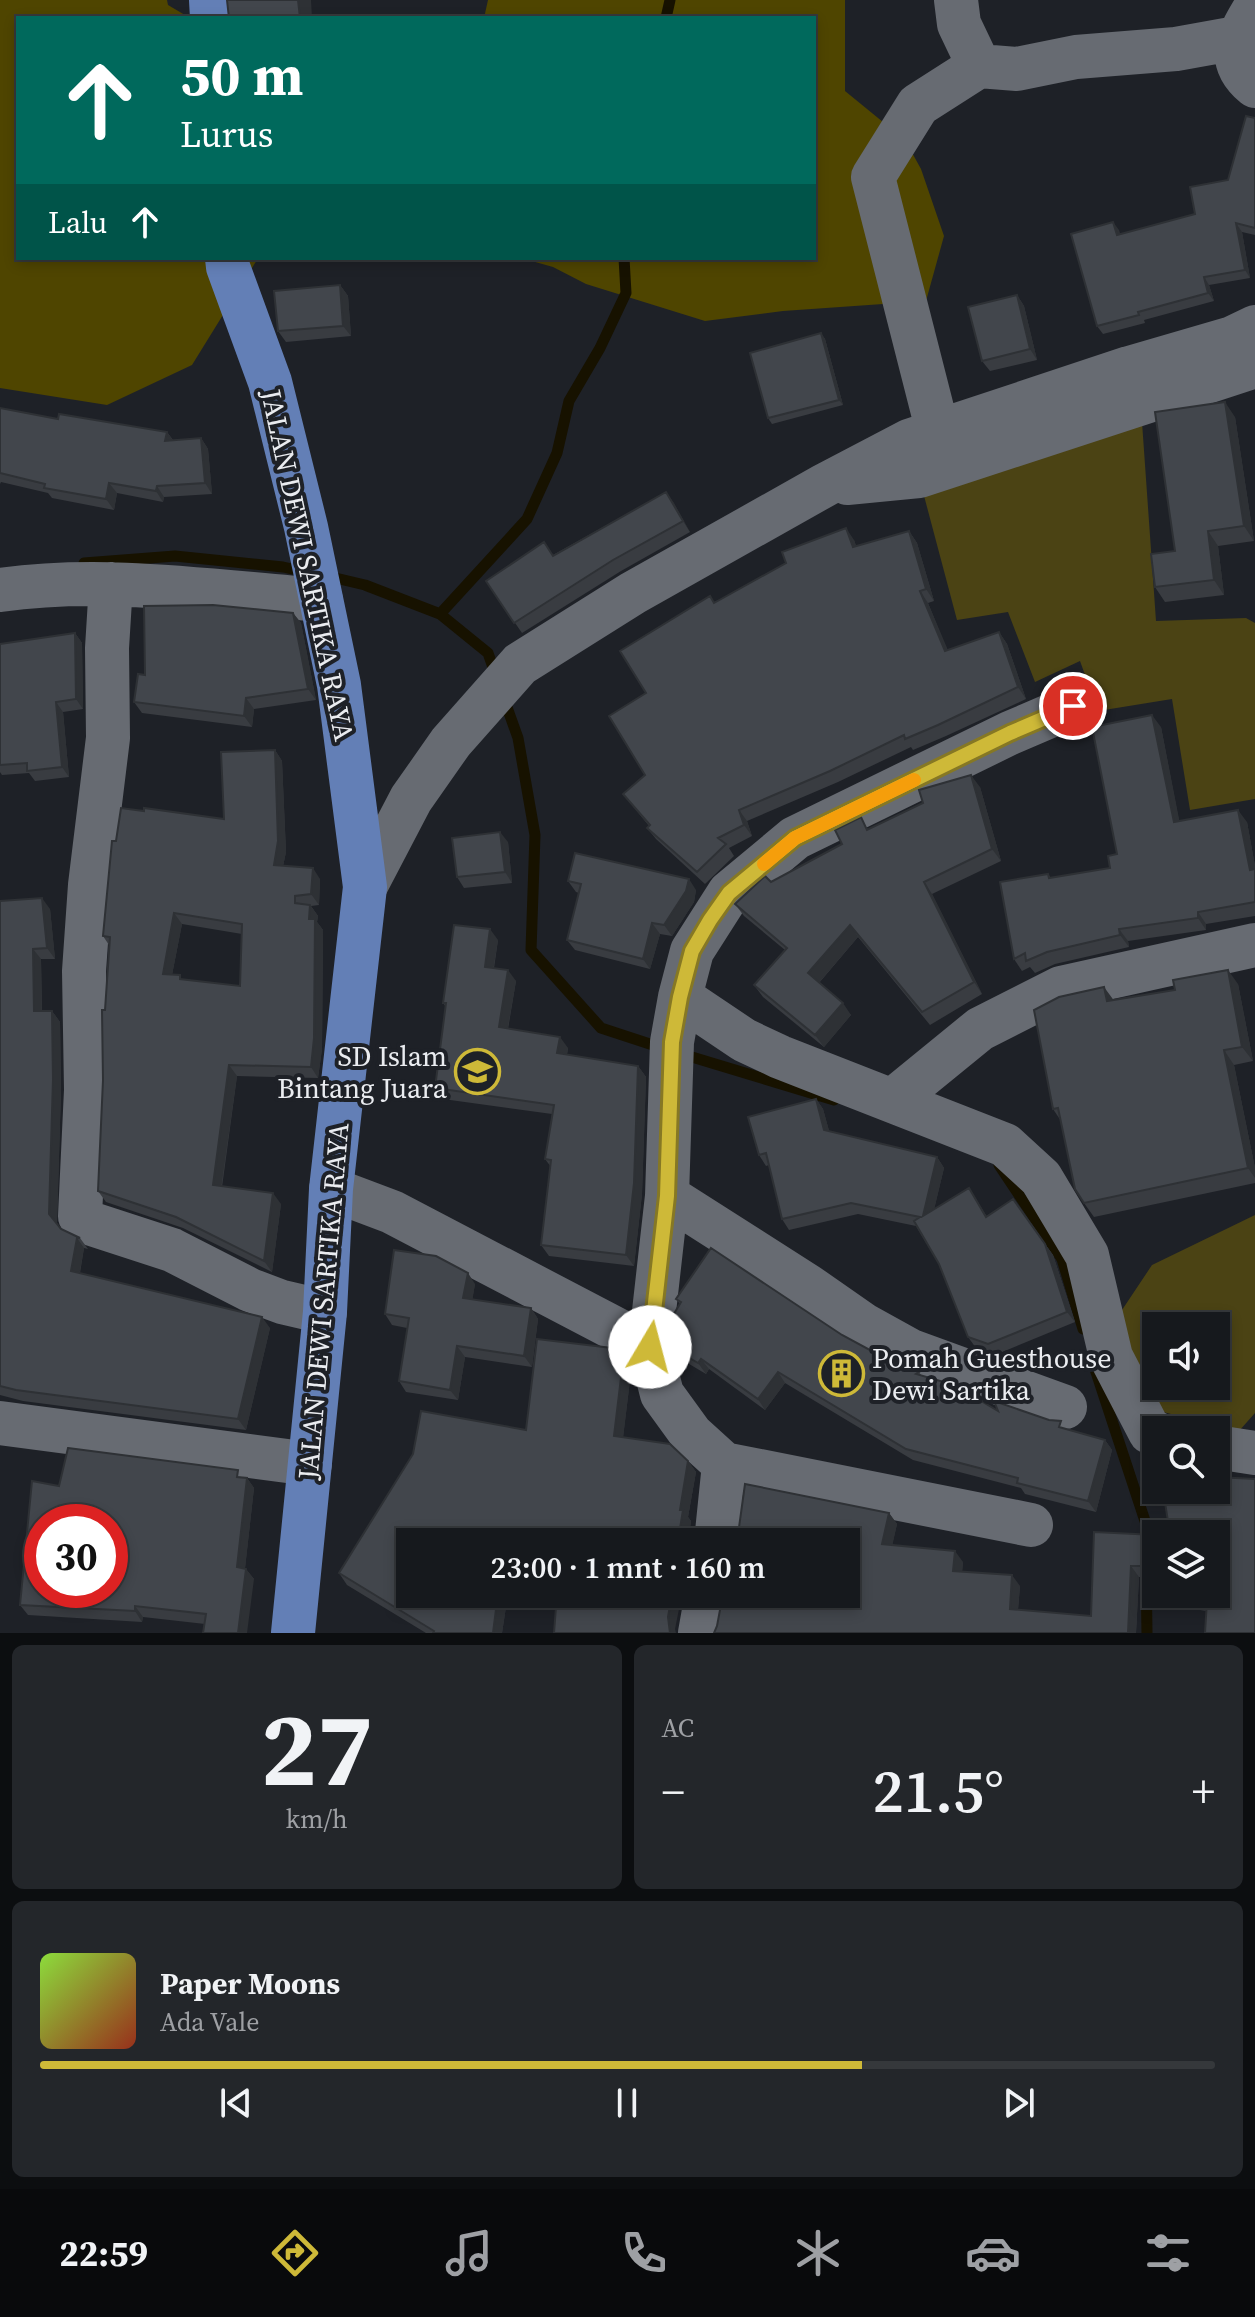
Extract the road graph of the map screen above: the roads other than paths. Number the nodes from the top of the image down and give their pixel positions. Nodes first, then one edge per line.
1 (956, 0) edge
2 (1246, 23) edge
3 (979, 66) junction
4 (1255, 86) edge
5 (228, 263) edge
6 (1248, 350) edge
7 (938, 432) junction
8 (825, 485) junction
9 (111, 584) junction
10 (0, 590) edge
11 (319, 594) junction
12 (1073, 706) dead end
13 (365, 887) junction
14 (1255, 945) edge
15 (680, 997) junction
16 (893, 1100) junction
17 (331, 1189) junction
18 (667, 1196) junction
19 (325, 1312) junction
20 (650, 1347) junction
21 (1065, 1407) dead end
22 (1144, 1416) edge
23 (0, 1423) edge
24 (1230, 1449) edge
25 (1255, 1453) edge
26 (310, 1464) junction
27 (724, 1464) junction
28 (1031, 1525) dead end
29 (717, 1528) edge
30 (704, 1608) edge
31 (293, 1633) edge
32 (700, 1633) edge

1 - 3 street
2 - 3 street
2 - 4 street
3 - 7 street
5 - 11 main road, JALAN DEWI SARTIKA RAYA
6 - 7 street
6 - 8 street
7 - 8 street
8 - 13 street
9 - 10 street
9 - 11 street
9 - 19 street
11 - 13 main road, JALAN DEWI SARTIKA RAYA
12 - 15 street
13 - 17 main road, JALAN DEWI SARTIKA RAYA
14 - 16 street
15 - 16 street
15 - 18 street
16 - 22 street
17 - 19 main road, JALAN DEWI SARTIKA RAYA
17 - 20 street
18 - 20 street
18 - 21 street
19 - 26 main road, JALAN DEWI SARTIKA RAYA
20 - 27 street
23 - 26 street
24 - 25 street
26 - 31 main road, JALAN DEWI SARTIKA RAYA
27 - 28 street
27 - 29 street
30 - 32 street

